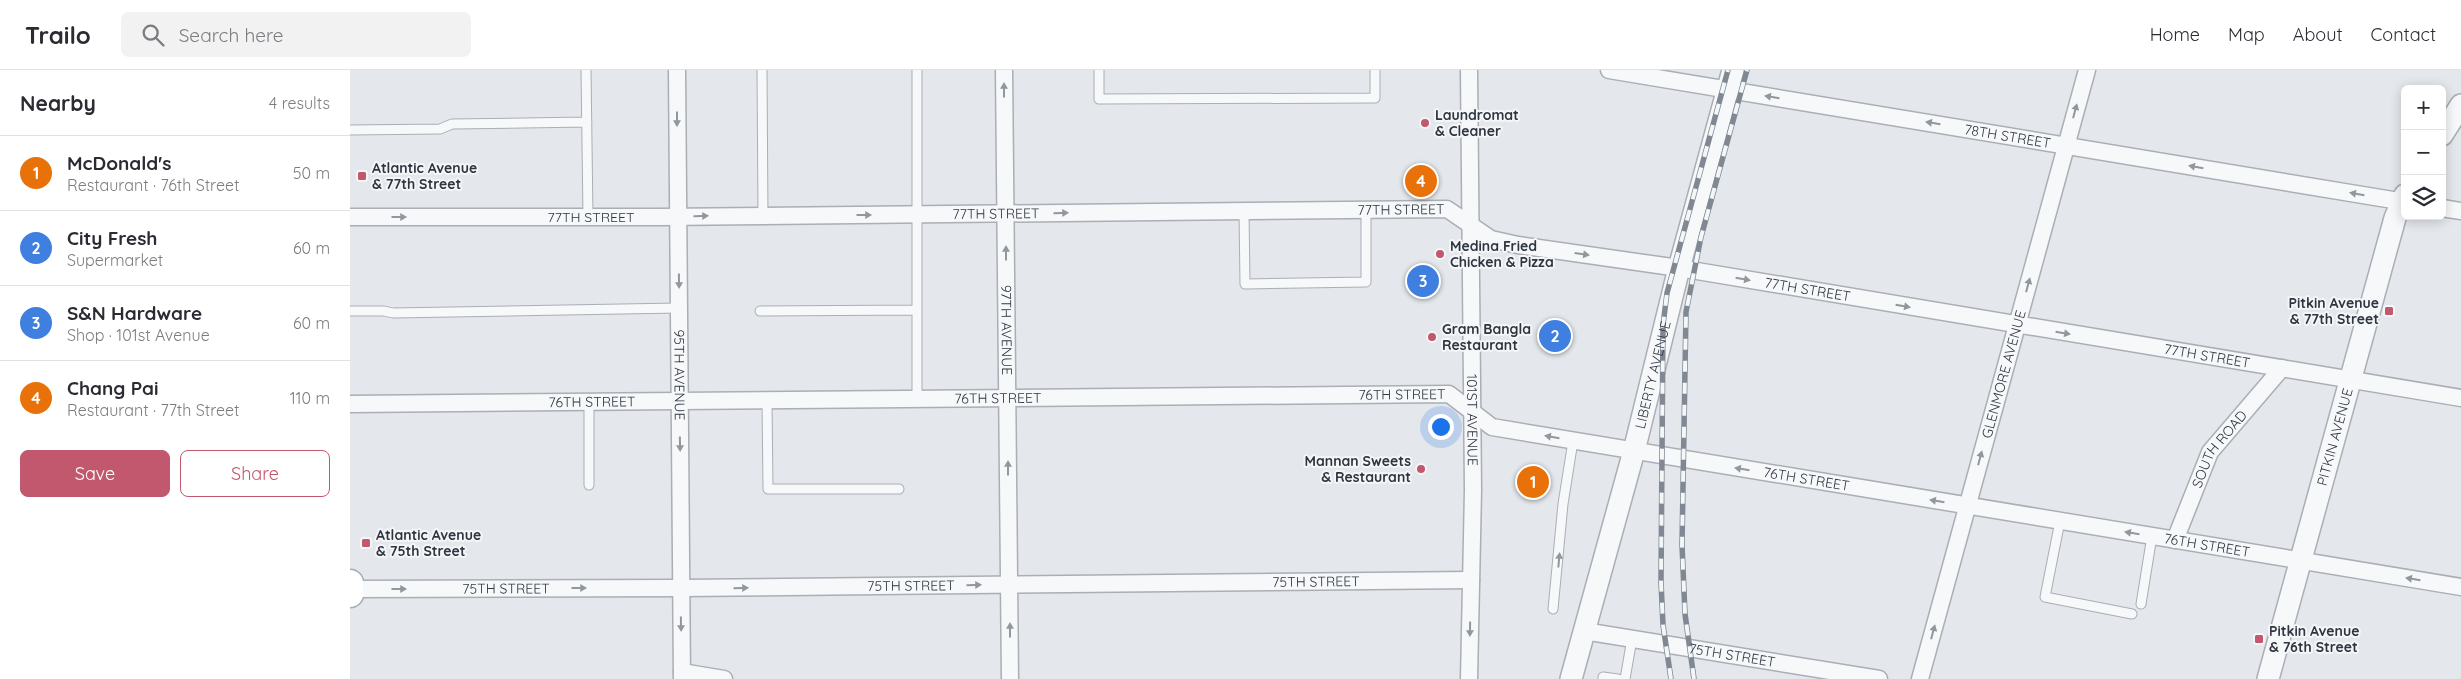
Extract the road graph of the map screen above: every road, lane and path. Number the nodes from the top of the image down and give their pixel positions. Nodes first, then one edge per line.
1 (586, 70) edge
2 (677, 70) edge
3 (762, 70) edge
4 (917, 70) edge
5 (1004, 70) edge
6 (1099, 70) edge
7 (1375, 70) edge
8 (1469, 70) edge
9 (1609, 70) edge
10 (2087, 70) edge
11 (1730, 80) edge
12 (2461, 104) edge
13 (587, 122) junction
14 (350, 130) edge
15 (2445, 130) edge
16 (2066, 144) junction
17 (2401, 199) edge
18 (2401, 206) edge
19 (1366, 209) junction
20 (2446, 209) edge
21 (1244, 211) junction
22 (2461, 211) edge
23 (917, 214) junction
24 (1006, 214) junction
25 (678, 216) junction
26 (763, 216) junction
27 (350, 217) edge
28 (588, 217) junction
29 (1470, 223) junction
30 (1679, 268) junction
31 (679, 308) junction
32 (917, 310) junction
33 (350, 311) edge
34 (760, 311) dead end
35 (2017, 326) junction
36 (2282, 368) junction
37 (2350, 380) junction
38 (2461, 398) edge
39 (917, 400) junction
40 (1008, 400) junction
41 (680, 402) junction
42 (767, 402) junction
43 (588, 403) junction
44 (350, 404) edge
45 (1472, 412) junction
46 (1573, 441) junction
47 (1634, 451) junction
48 (589, 485) dead end
49 (899, 489) dead end
50 (1967, 506) junction
51 (2060, 521) junction
52 (2152, 536) junction
53 (2175, 540) junction
54 (2301, 560) junction
55 (1471, 580) junction
56 (350, 583) edge
57 (1009, 585) junction
58 (2461, 587) edge
59 (681, 588) junction
60 (350, 589) edge
61 (350, 594) edge
62 (2141, 604) dead end
63 (1553, 609) dead end
64 (2132, 614) dead end
65 (1584, 631) junction
66 (1632, 639) junction
67 (682, 676) edge
68 (724, 679) edge
69 (1010, 679) edge
70 (1469, 679) edge
71 (1571, 679) edge
72 (1603, 679) edge
73 (1618, 679) edge
74 (1625, 679) edge
75 (1879, 679) edge
76 (1920, 679) edge
77 (2268, 679) edge

1 - 13 lane
2 -> 25 street, 95TH AVENUE
3 - 26 lane
4 - 23 lane
24 -> 5 street, 97TH AVENUE
6 - 7 lane
8 - 29 street, 101ST AVENUE
9 - 11 street, 78TH STREET
16 -> 10 street, GLENMORE AVENUE
16 -> 11 street, 78TH STREET
11 - 30 street, LIBERTY AVENUE
12 - 15 street
13 - 14 lane
13 - 28 lane
17 -> 16 street, 78TH STREET
35 -> 16 street, GLENMORE AVENUE
18 - 37 street, PITKIN AVENUE
19 - 21 street, 77TH STREET
19 - 21 lane
19 - 29 street, 77TH STREET
20 - 22 street
24 -> 21 street, 77TH STREET
23 - 24 street, 77TH STREET
26 -> 23 street, 77TH STREET
23 - 32 lane
40 -> 24 street, 97TH AVENUE
25 -> 26 street, 77TH STREET
25 - 28 street, 77TH STREET
25 -> 31 street, 95TH AVENUE
27 -> 28 street, 77TH STREET
29 -> 30 street, 77TH STREET
29 - 45 street, 101ST AVENUE
30 -> 35 street, 77TH STREET
30 - 47 street, LIBERTY AVENUE
31 - 33 lane
31 - 41 street, 95TH AVENUE
32 - 34 lane
32 - 39 lane
35 -> 36 street, 77TH STREET
50 -> 35 street, GLENMORE AVENUE
36 - 37 street, 77TH STREET
36 - 53 street, SOUTH ROAD
37 - 38 street, 77TH STREET
37 - 54 street, PITKIN AVENUE
39 - 40 street, 76TH STREET
39 - 42 street, 76TH STREET
40 - 45 street, 76TH STREET
57 -> 40 street, 97TH AVENUE
41 - 42 street, 76TH STREET
41 - 43 street, 76TH STREET
41 -> 59 street, 95TH AVENUE
42 - 49 lane
43 - 44 street, 76TH STREET
43 - 48 lane
46 -> 45 street, 76TH STREET
45 - 55 street, 101ST AVENUE
46 - 47 street, 76TH STREET
63 -> 46 lane
50 -> 47 street, 76TH STREET
47 - 65 street, LIBERTY AVENUE
50 - 51 street, 76TH STREET
76 -> 50 street, GLENMORE AVENUE
52 -> 51 street, 76TH STREET
51 - 64 lane
52 - 53 street, 76TH STREET
52 - 62 lane
53 - 54 street, 76TH STREET
58 -> 54 street, 76TH STREET
54 - 77 street, PITKIN AVENUE
55 - 57 street, 75TH STREET
55 -> 70 street, 101ST AVENUE
56 - 60 main road
59 -> 57 street, 75TH STREET
69 -> 57 street, 97TH AVENUE
60 -> 59 street, 75TH STREET
59 -> 67 street, 95TH AVENUE
60 - 61 main road
65 - 66 street, 75TH STREET
65 - 71 street, LIBERTY AVENUE
66 - 74 lane
66 - 75 street, 75TH STREET
67 - 68 street
72 - 73 lane

